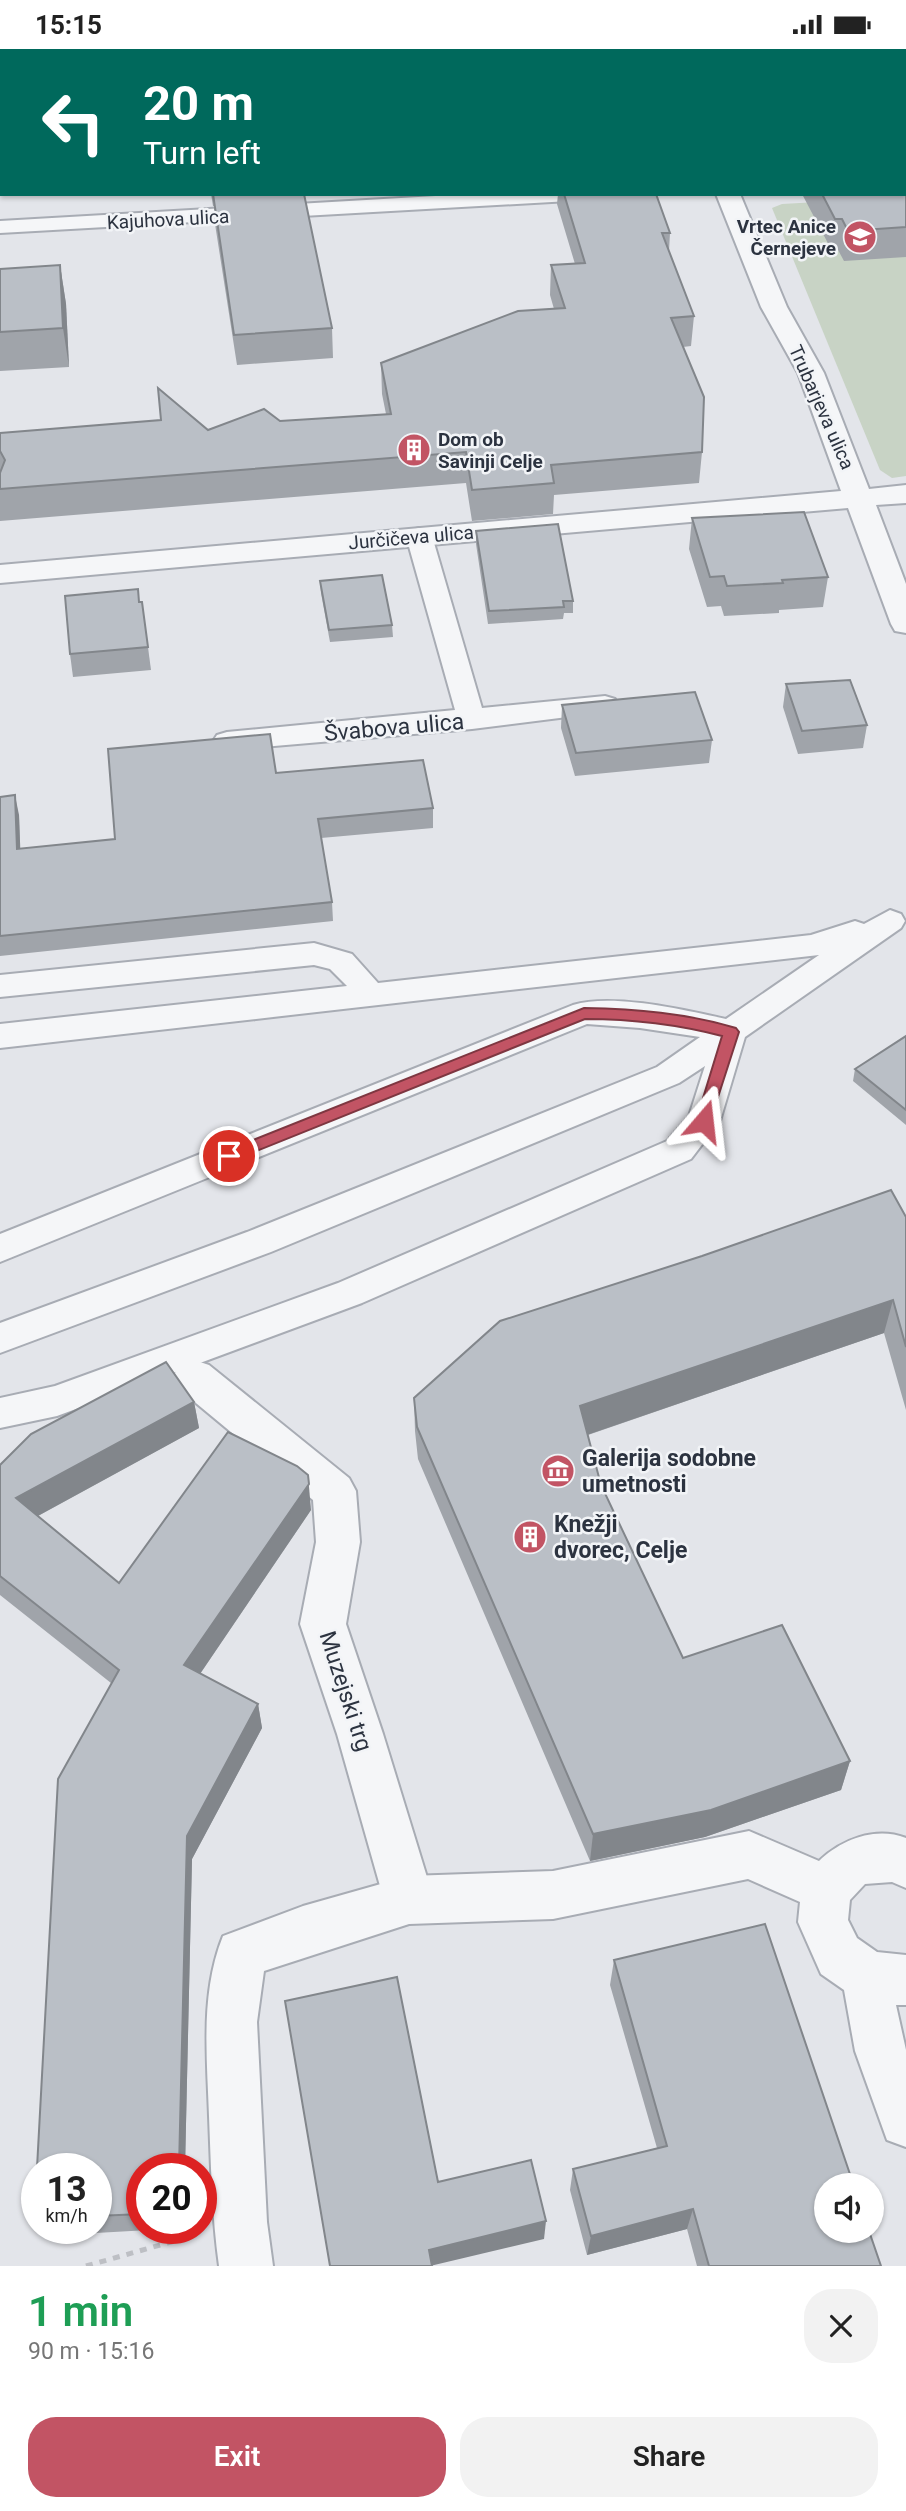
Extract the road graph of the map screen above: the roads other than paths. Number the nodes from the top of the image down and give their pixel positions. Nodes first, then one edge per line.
1 (551, 196) edge
2 (729, 196) edge
3 (0, 227) edge
4 (906, 494) edge
5 (860, 498) junction
6 (419, 536) junction
7 (0, 574) edge
8 (906, 624) edge
9 (634, 702) edge
10 (472, 720) junction
11 (196, 744) edge
12 (898, 915) edge
13 (0, 986) edge
14 (371, 996) junction
15 (731, 1032) junction
16 (0, 1036) edge
17 (0, 1248) edge
18 (0, 1338) edge
19 (194, 1377) dead end
20 (0, 1413) edge
21 (906, 1864) edge
22 (826, 1889) junction
23 (409, 1900) junction
24 (888, 1978) edge
25 (906, 2121) edge
26 (243, 2244) edge

1 - 3 lane, Kajuhova ulica
2 - 5 street, Trubarjeva ulica
4 - 5 street, Jurčičeva ulica
5 - 6 street, Jurčičeva ulica
5 - 8 street, Trubarjeva ulica
6 - 7 street, Jurčičeva ulica
6 - 10 lane
9 - 10 lane, Švabova ulica
10 - 11 lane, Švabova ulica
12 - 14 lane
12 - 15 lane
13 - 14 lane
14 - 16 lane
15 - 17 lane
15 - 18 lane
15 - 20 lane
19 - 23 street, Muzejski trg
21 - 22 street
22 - 23 street
22 - 24 street
23 - 26 street
24 - 25 street

